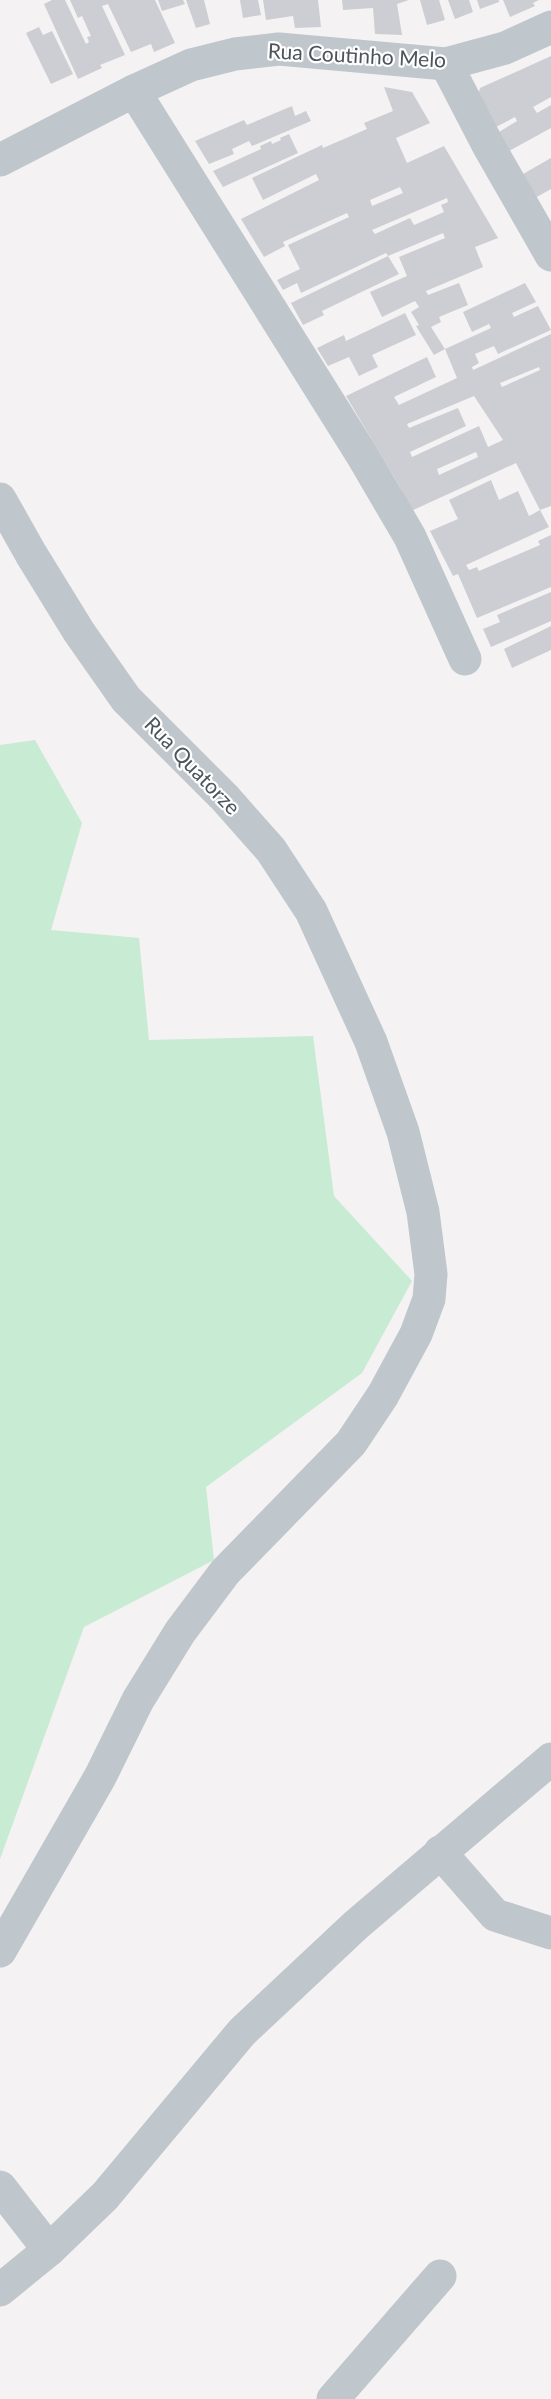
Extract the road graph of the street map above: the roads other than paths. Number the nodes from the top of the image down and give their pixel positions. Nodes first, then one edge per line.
1 (551, 27) edge
2 (446, 63) junction
3 (134, 91) junction
4 (0, 160) edge
5 (551, 255) edge
6 (0, 499) edge
7 (465, 659) dead end
8 (551, 1759) edge
9 (440, 1852) junction
10 (551, 1933) edge
11 (0, 1951) edge
12 (0, 2187) edge
13 (49, 2250) junction
14 (440, 2277) dead end
15 (0, 2290) edge
16 (333, 2399) edge

1 - 2 street, Rua Coutinho Melo
2 - 3 street, Rua Coutinho Melo
2 - 5 street
3 - 4 street, Rua Coutinho Melo
3 - 7 street
6 - 11 street, Rua Quatorze
8 - 9 street
9 - 10 street
9 - 13 street
12 - 13 street
13 - 15 street
14 - 16 street

